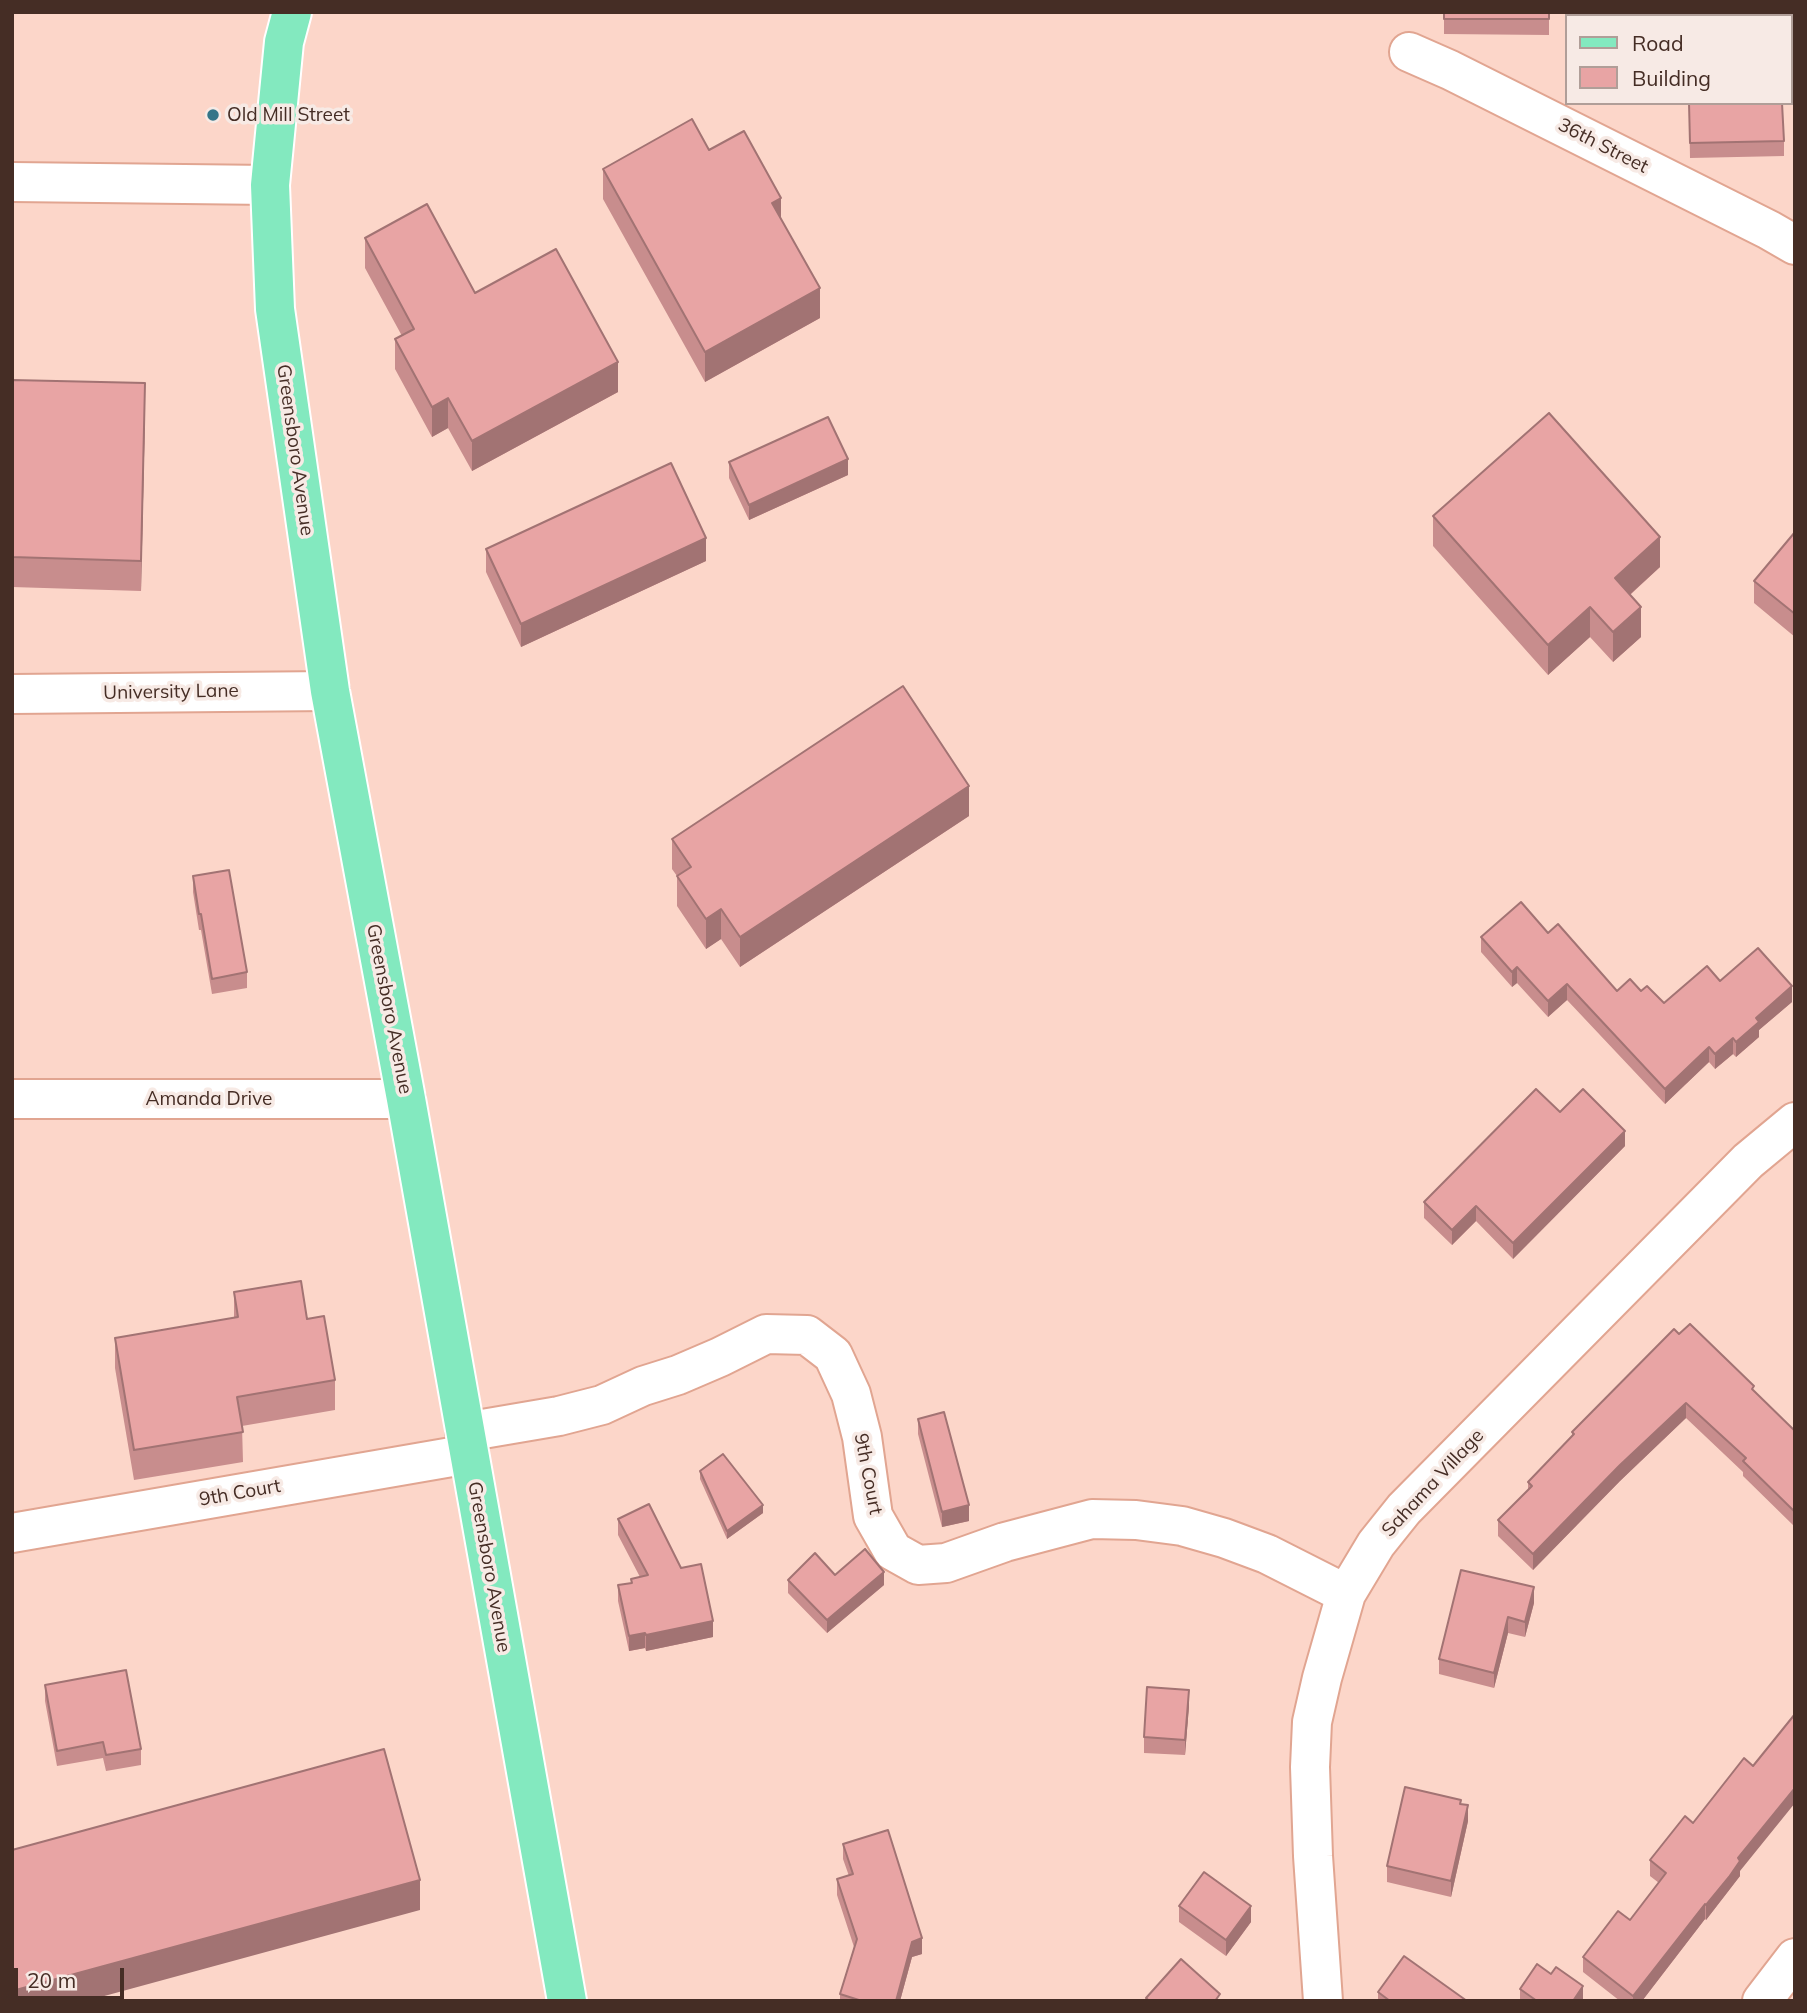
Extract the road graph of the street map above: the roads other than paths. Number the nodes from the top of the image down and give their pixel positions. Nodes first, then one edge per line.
1 (292, 12) edge
2 (1409, 52) dead end
3 (12, 183) edge
4 (270, 185) junction
5 (1795, 245) edge
6 (330, 691) junction
7 (12, 694) edge
8 (12, 1099) edge
9 (406, 1099) junction
10 (1795, 1122) edge
11 (467, 1443) junction
12 (12, 1533) edge
13 (1346, 1594) junction
14 (1795, 1958) edge
15 (568, 2001) edge
16 (1323, 2001) edge
17 (1762, 2001) edge

1 - 4 main road, Greensboro Avenue
2 - 5 street, 36th Street
3 - 4 street
4 - 6 main road, Greensboro Avenue
6 - 7 street, University Lane
6 - 9 main road, Greensboro Avenue
8 - 9 street, Amanda Drive
9 - 11 main road, Greensboro Avenue
10 - 13 street, Sahama Village
11 - 12 street, 9th Court
11 - 13 street, 9th Court
11 - 15 main road, Greensboro Avenue
13 - 16 street, Sahama Village
14 - 17 street

